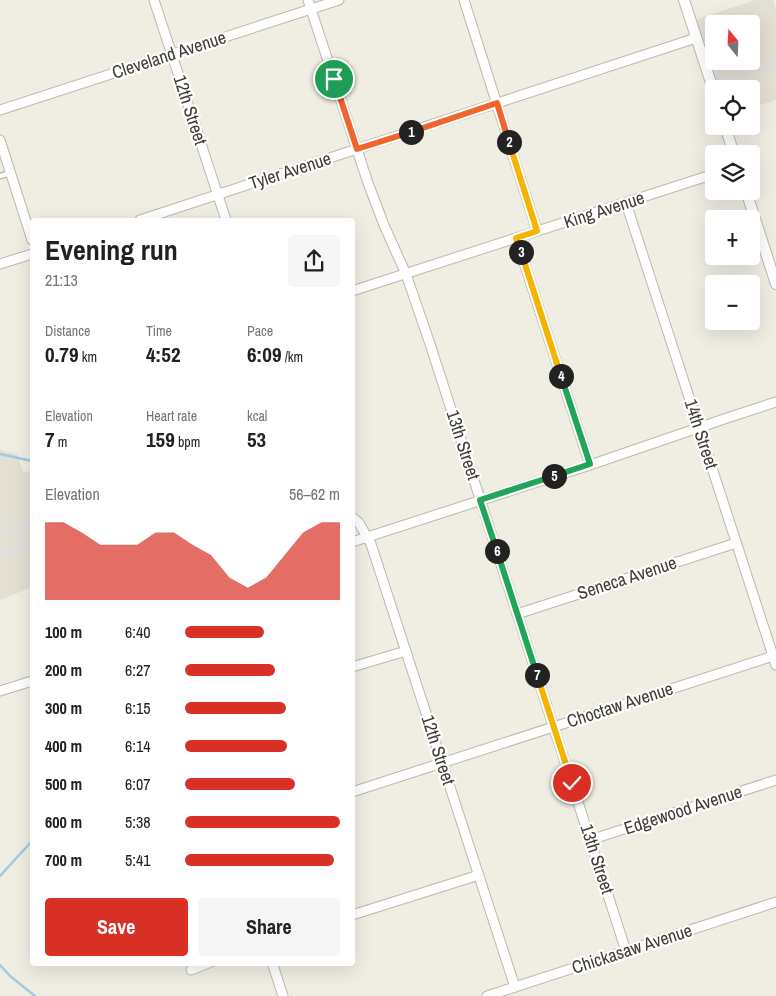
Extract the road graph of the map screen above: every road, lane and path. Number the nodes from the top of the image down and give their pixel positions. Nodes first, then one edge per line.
1 (154, 0) edge
2 (339, 0) edge
3 (464, 0) edge
4 (684, 0) edge
5 (310, 4) edge
6 (696, 38) junction
7 (172, 54) junction
8 (710, 80) edge
9 (497, 103) junction
10 (0, 110) edge
11 (0, 140) edge
12 (357, 149) junction
13 (11, 173) junction
14 (0, 176) edge
15 (705, 177) edge
16 (218, 194) junction
17 (749, 200) edge
18 (626, 203) junction
19 (146, 218) edge
20 (225, 218) edge
21 (537, 231) junction
22 (30, 234) edge
23 (516, 238) junction
24 (30, 255) edge
25 (0, 264) edge
26 (774, 268) edge
27 (406, 274) junction
28 (776, 284) edge
29 (355, 290) edge
30 (776, 402) edge
31 (699, 427) junction
32 (590, 464) junction
33 (480, 500) junction
34 (355, 520) edge
35 (368, 537) junction
36 (355, 541) edge
37 (736, 543) junction
38 (517, 614) junction
39 (406, 650) junction
40 (774, 661) edge
41 (355, 667) edge
42 (30, 682) edge
43 (0, 691) edge
44 (554, 727) junction
45 (442, 762) junction
46 (776, 780) edge
47 (355, 791) edge
48 (590, 840) junction
49 (480, 875) junction
50 (776, 902) edge
51 (355, 914) edge
52 (626, 951) junction
53 (200, 966) edge
54 (273, 966) edge
55 (191, 970) dead end
56 (515, 987) junction
57 (283, 996) edge
58 (487, 996) edge

1 - 7 street, 12th Street
2 - 5 street, Cleveland Avenue
3 - 9 street
4 - 6 street
5 - 7 street, Cleveland Avenue
5 - 12 street, 13th Street
6 - 8 street
6 - 9 street, Tyler Avenue
7 - 10 street, Cleveland Avenue
7 - 16 street, 12th Street
9 - 12 street, Tyler Avenue
9 - 21 street
11 - 13 street
12 - 16 street, Tyler Avenue
12 - 27 street, 13th Street
13 - 14 lane
13 - 22 street
15 - 18 street, King Avenue
16 - 19 street, Tyler Avenue
16 - 20 street, 12th Street
17 - 26 street
18 - 21 street, King Avenue
18 - 31 street, 14th Street
21 - 23 street, King Avenue
23 - 27 street, King Avenue
23 - 32 street
24 - 25 street
26 - 28 street
27 - 29 street, King Avenue
27 - 33 street, 13th Street
30 - 31 street
31 - 32 street
31 - 37 street, 14th Street
32 - 33 street
33 - 35 street
33 - 38 street, 13th Street
34 - 35 street, 12th Street
35 - 36 street
35 - 39 street, 12th Street
37 - 38 street, Seneca Avenue
37 - 40 street, 14th Street
38 - 44 street, 13th Street
39 - 41 street
39 - 45 street, 12th Street
40 - 44 street, Choctaw Avenue
42 - 43 street
44 - 45 street, Choctaw Avenue
44 - 48 street, 13th Street
45 - 47 street, Choctaw Avenue
45 - 49 street, 12th Street
46 - 48 street, Edgewood Avenue
48 - 52 street, 13th Street
49 - 51 street
49 - 56 street, 12th Street
50 - 52 street, Chickasaw Avenue
52 - 56 street, Chickasaw Avenue
53 - 55 street
54 - 57 street
56 - 58 street, Chickasaw Avenue

